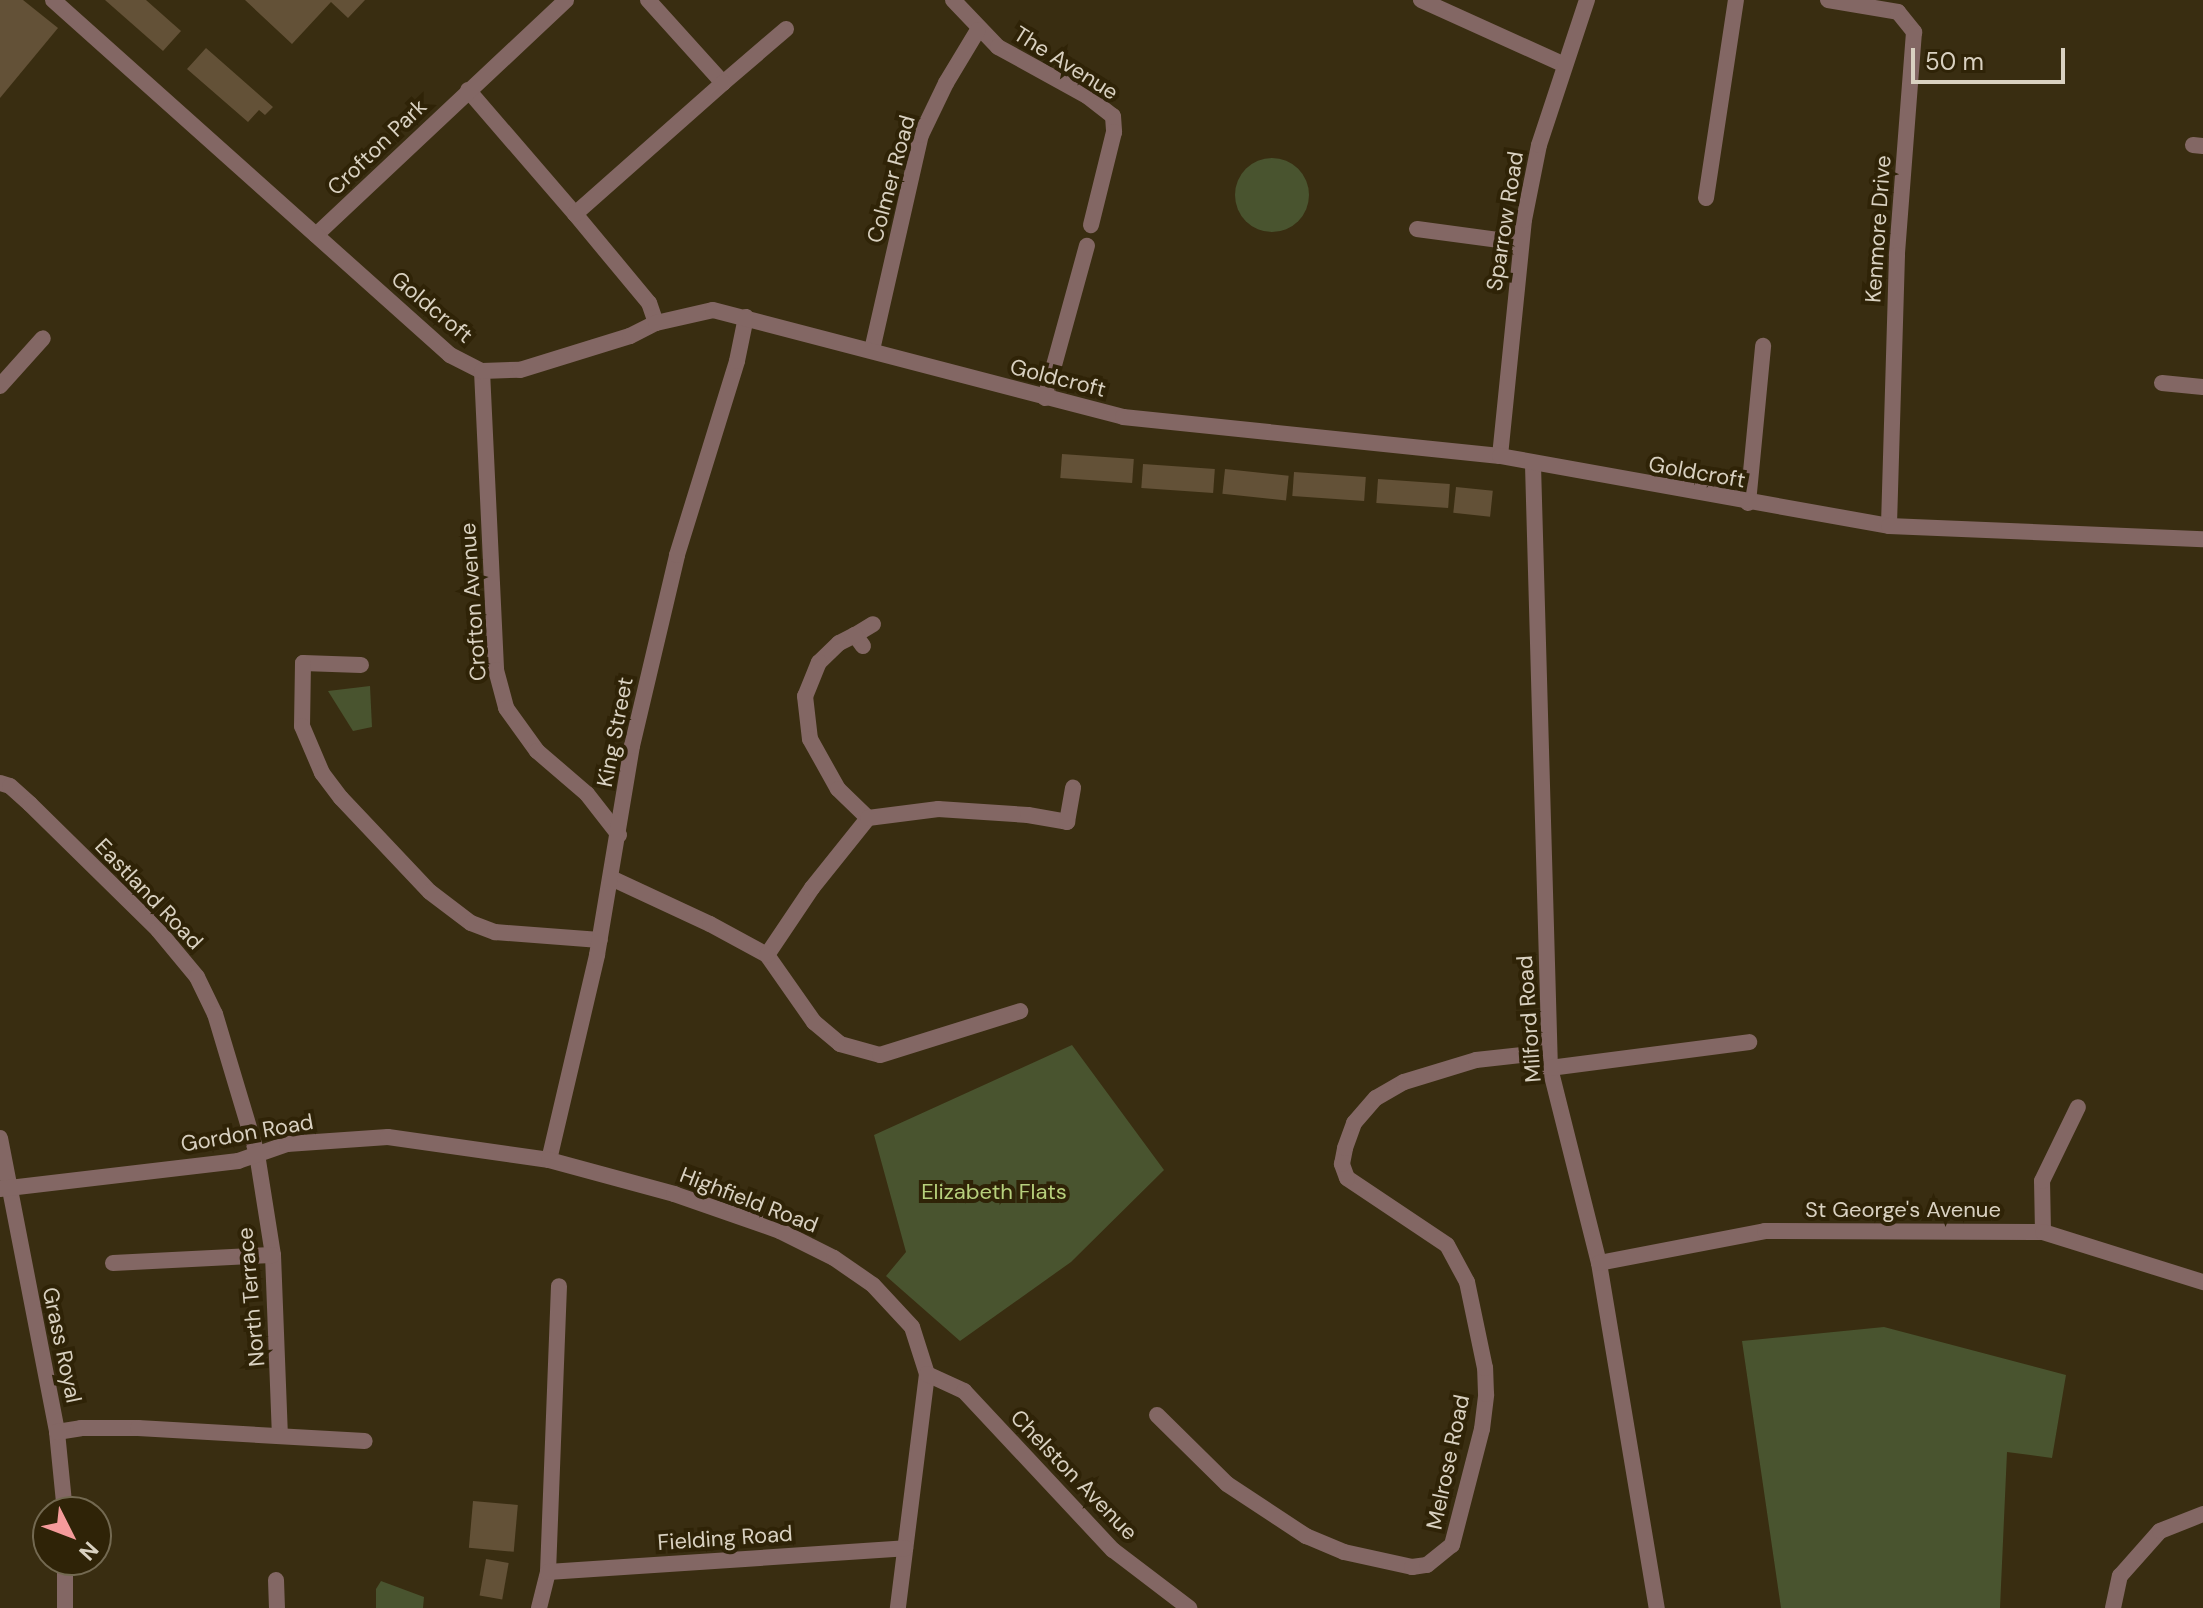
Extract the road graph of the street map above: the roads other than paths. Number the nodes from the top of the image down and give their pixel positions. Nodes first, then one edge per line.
1 (53, 0) edge
2 (566, 0) edge
3 (648, 0) edge
4 (953, 0) edge
5 (1421, 0) edge
6 (1587, 0) edge
7 (1736, 0) edge
8 (1828, 0) edge
9 (786, 29) dead end
10 (978, 30) junction
11 (1563, 64) junction
12 (723, 83) junction
13 (468, 90) junction
14 (1706, 198) dead end
15 (575, 214) junction
16 (1091, 225) dead end
17 (1417, 229) dead end
18 (316, 235) junction
19 (1520, 243) junction
20 (1087, 246) dead end
21 (746, 317) junction
22 (656, 323) junction
23 (43, 338) dead end
24 (1763, 346) dead end
25 (872, 350) junction
26 (482, 371) junction
27 (2162, 383) dead end
28 (0, 386) edge
29 (2203, 387) edge
30 (1045, 398) junction
31 (1500, 456) junction
32 (1533, 465) junction
33 (1748, 503) junction
34 (1889, 526) junction
35 (2203, 539) edge
36 (873, 624) dead end
37 (361, 665) dead end
38 (0, 783) edge
39 (1073, 788) dead end
40 (868, 818) junction
41 (619, 835) junction
42 (611, 878) junction
43 (600, 940) junction
44 (767, 955) junction
45 (1020, 1011) dead end
46 (1749, 1042) dead end
47 (1550, 1060) junction
48 (2078, 1107) dead end
49 (0, 1138) edge
50 (257, 1154) junction
51 (549, 1160) junction
52 (4, 1189) edge
53 (2043, 1232) junction
54 (273, 1255) junction
55 (113, 1263) dead end
56 (1599, 1263) junction
57 (2203, 1282) edge
58 (559, 1286) dead end
59 (927, 1374) junction
60 (1157, 1415) dead end
61 (57, 1432) junction
62 (280, 1436) junction
63 (365, 1441) dead end
64 (63, 1496) edge
65 (2203, 1514) edge
66 (905, 1548) junction
67 (548, 1572) junction
68 (65, 1576) edge
69 (276, 1580) dead end
70 (65, 1608) edge
71 (277, 1608) edge
72 (539, 1608) edge
73 (898, 1608) edge
74 (1189, 1608) edge
75 (1657, 1608) edge
76 (2113, 1608) edge

1 - 18 street, Goldcroft
2 - 13 street, Crofton Park
3 - 12 street
4 - 10 street, The Avenue
5 - 11 street
6 - 11 street, Sparrow Road
7 - 14 street
8 - 34 street, Kenmore Drive
9 - 12 street
10 - 16 street, The Avenue
10 - 25 street, Colmer Road
11 - 19 street, Sparrow Road
12 - 15 street
13 - 15 street
13 - 18 street, Crofton Park
15 - 22 street
17 - 19 street
18 - 26 street, Goldcroft
19 - 31 street, Sparrow Road
20 - 30 street
21 - 22 street, Goldcroft
21 - 25 street, Goldcroft
21 - 41 street, King Street
22 - 26 street, Goldcroft
23 - 28 street
24 - 33 street
25 - 30 street, Goldcroft
26 - 41 street, Crofton Avenue
27 - 29 street
30 - 31 street, Goldcroft
31 - 32 street, Goldcroft
32 - 33 street, Goldcroft
32 - 47 street, Milford Road
33 - 34 street, Goldcroft
34 - 35 street, Goldcroft
36 - 40 street
37 - 43 street
38 - 50 street, Eastland Road
39 - 40 street
40 - 44 street
41 - 42 street, King Street
42 - 43 street, King Street
42 - 44 street
43 - 51 street, King Street
44 - 45 street
46 - 47 street
47 - 56 street, Milford Road
47 - 60 street, Melrose Road
48 - 53 street
49 - 52 street, Grass Royal
50 - 51 street, Gordon Road
50 - 52 street, Gordon Road
50 - 54 street, North Terrace
51 - 59 street, Highfield Road
52 - 61 street, Grass Royal
53 - 56 street, St George's Avenue
53 - 57 street, St George's Avenue
54 - 55 street
54 - 62 street, North Terrace
56 - 75 street, Milford Road
58 - 67 street
59 - 66 street, Highfield Road
59 - 74 street, Chelston Avenue
61 - 62 street
61 - 64 street, Grass Royal
62 - 63 street
65 - 76 street
66 - 67 street, Fielding Road
66 - 73 street, Highfield Road
67 - 72 street
68 - 70 street
69 - 71 street

